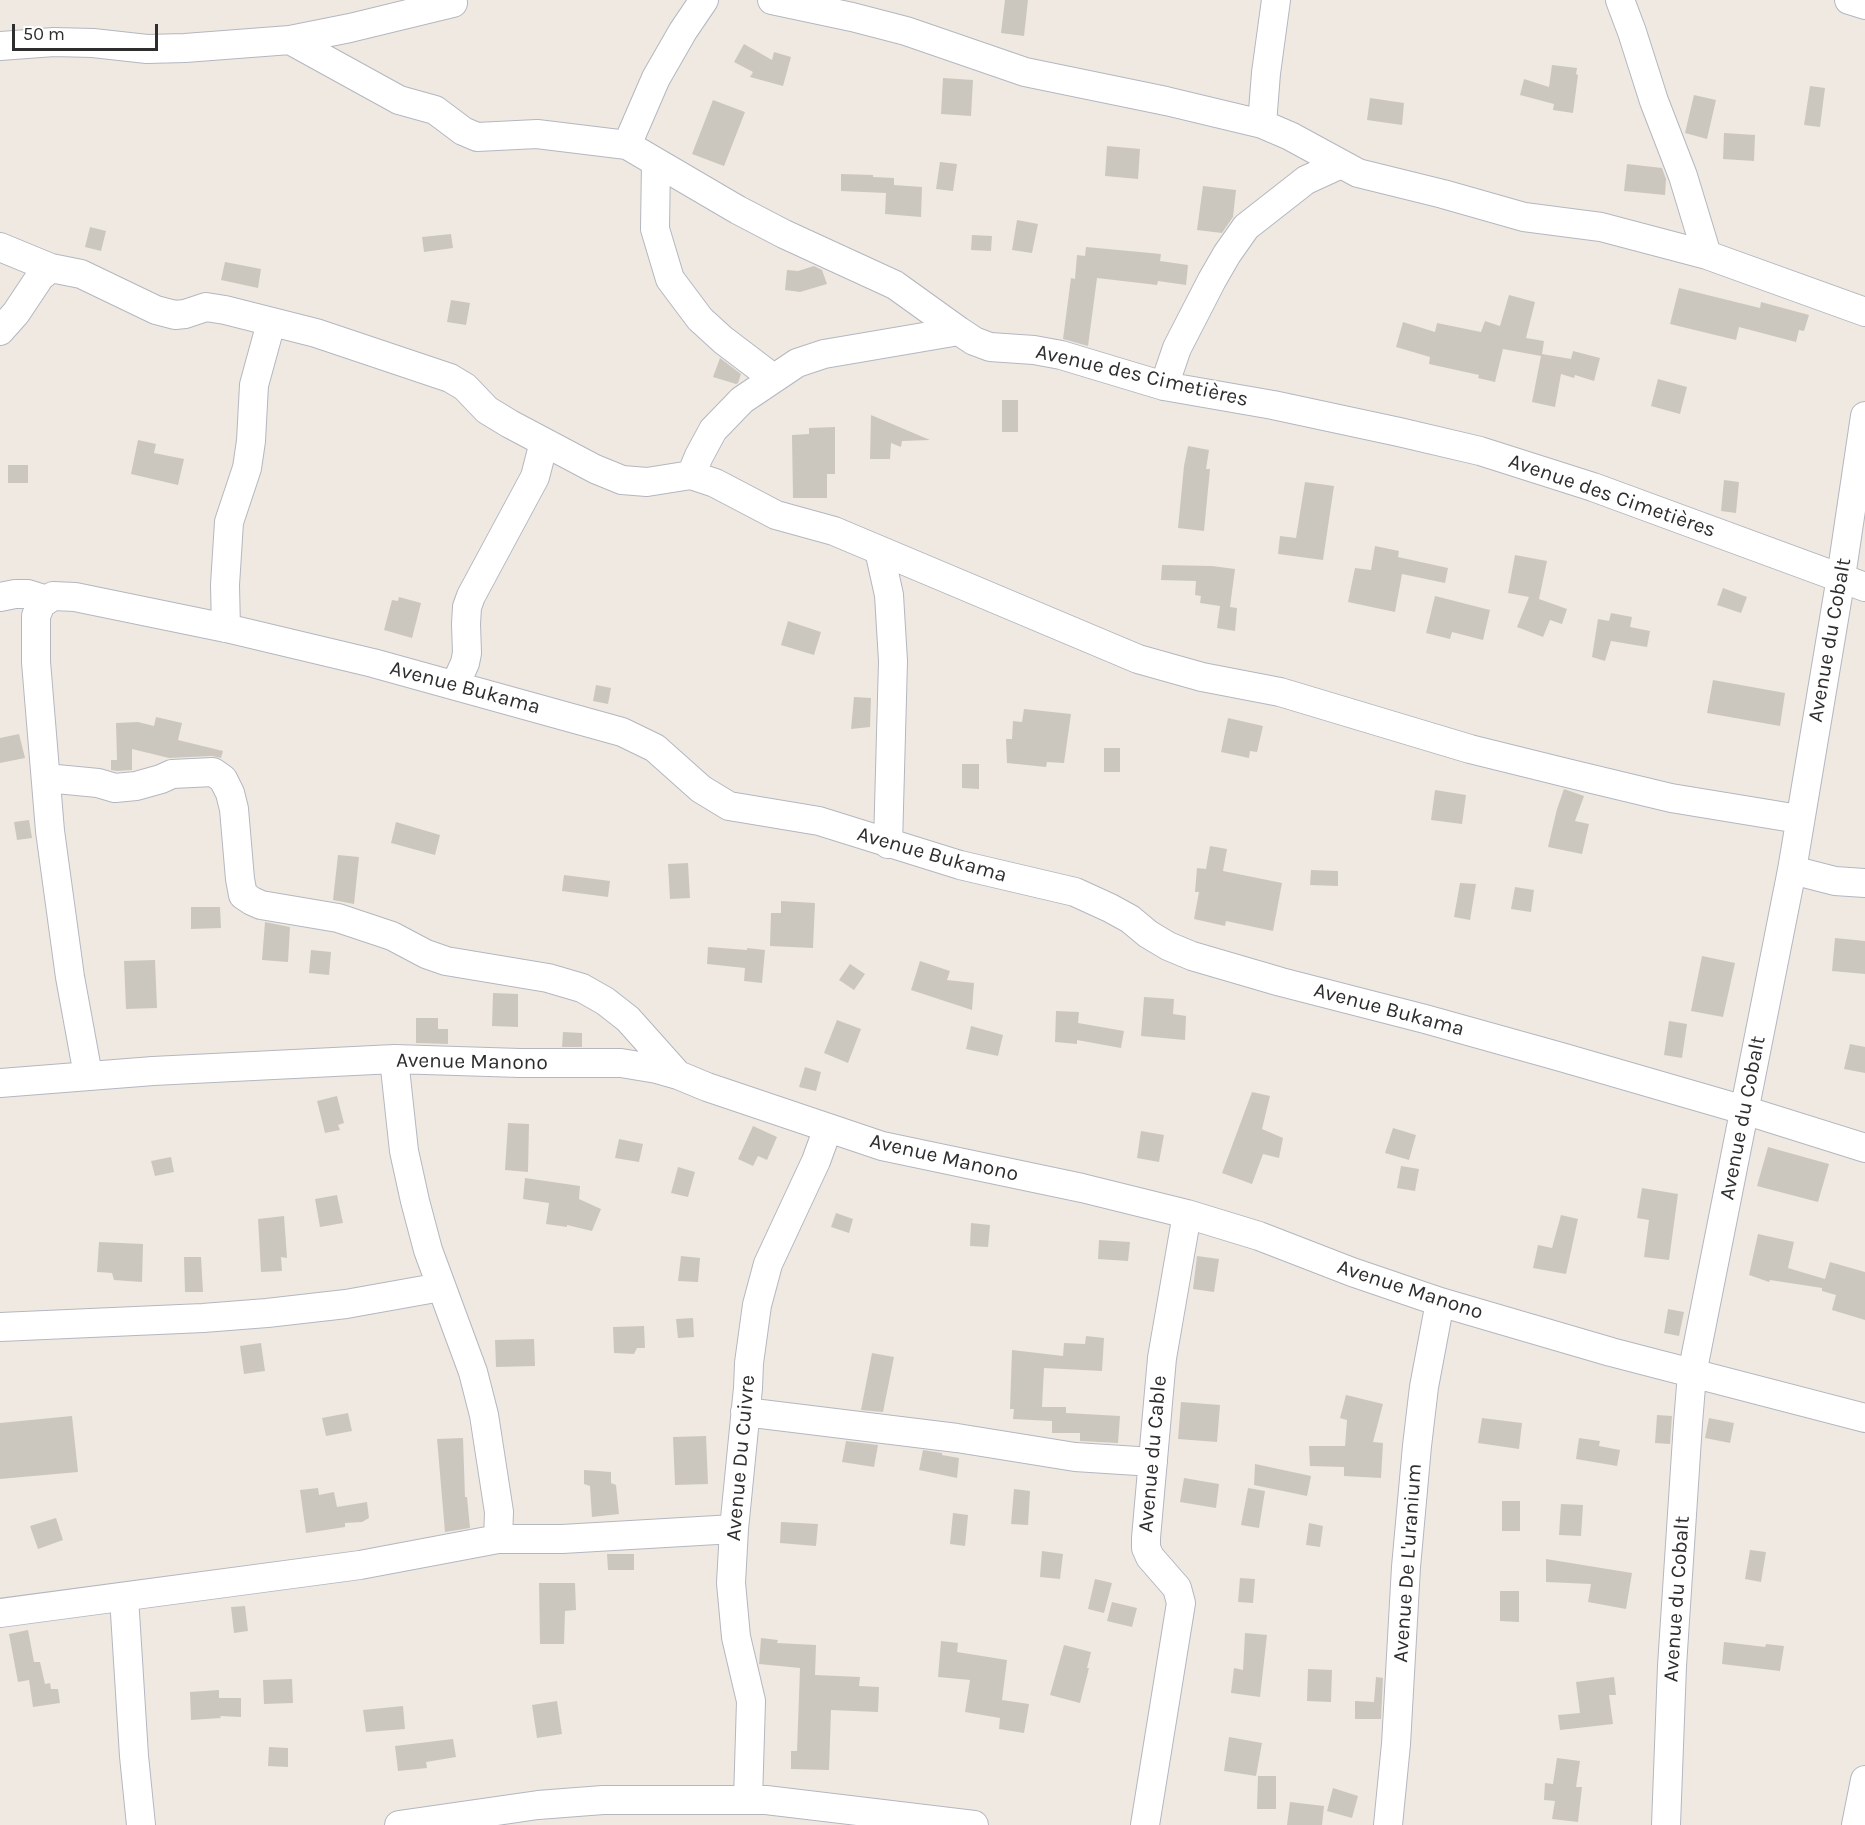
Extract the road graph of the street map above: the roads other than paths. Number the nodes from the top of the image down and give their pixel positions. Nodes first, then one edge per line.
1 (704, 0) edge
2 (772, 0) edge
3 (1276, 0) edge
4 (1620, 0) edge
5 (1849, 0) edge
6 (453, 3) dead end
7 (1865, 5) edge
8 (390, 8) edge
9 (290, 40) junction
10 (0, 46) edge
11 (1262, 124) junction
12 (627, 145) junction
13 (656, 163) junction
14 (1341, 164) junction
15 (0, 247) edge
16 (1707, 255) junction
17 (51, 268) junction
18 (1865, 312) edge
19 (271, 323) junction
20 (0, 331) edge
21 (959, 331) junction
22 (773, 378) junction
23 (1164, 386) junction
24 (1865, 416) edge
25 (544, 442) junction
26 (691, 475) junction
27 (879, 550) junction
28 (1853, 582) edge
29 (0, 597) edge
30 (46, 600) junction
31 (226, 628) junction
32 (455, 685) junction
33 (46, 778) junction
34 (1799, 819) junction
35 (888, 844) junction
36 (1792, 870) junction
37 (1865, 883) edge
38 (394, 1059) junction
39 (88, 1075) junction
40 (678, 1075) junction
41 (0, 1083) edge
42 (1744, 1110) junction
43 (828, 1128) junction
44 (1865, 1148) edge
45 (1187, 1214) junction
46 (441, 1287) junction
47 (1440, 1302) junction
48 (0, 1327) edge
49 (1692, 1374) junction
50 (745, 1412) junction
51 (1865, 1418) edge
52 (1153, 1462) junction
53 (734, 1529) junction
54 (498, 1539) junction
55 (124, 1597) junction
56 (0, 1613) edge
57 (1865, 1780) edge
58 (760, 1808) edge
59 (141, 1825) edge
60 (399, 1825) edge
61 (974, 1825) edge
62 (1145, 1825) edge
63 (1388, 1825) edge
64 (1666, 1825) edge
65 (1856, 1825) edge

1 - 12 street
2 - 11 street
3 - 11 street
4 - 16 street
5 - 7 street
6 - 8 street
8 - 9 street
9 - 10 street
9 - 12 street, Avenue des Cimetières
11 - 14 street
12 - 13 street, Avenue des Cimetières
13 - 21 street, Avenue des Cimetières
13 - 22 street
14 - 16 street
14 - 23 street
15 - 17 street
16 - 18 street
17 - 19 street
17 - 20 street
19 - 25 street
19 - 31 street
21 - 22 street
21 - 23 street, Avenue des Cimetières
22 - 26 street
23 - 28 street, Avenue des Cimetières
24 - 28 street, Avenue du Cobalt
25 - 26 street
25 - 32 street
26 - 27 street
27 - 34 street
27 - 35 street
28 - 34 street, Avenue du Cobalt
29 - 30 street, Avenue Bukama
30 - 31 street, Avenue Bukama
30 - 33 street
31 - 32 street, Avenue Bukama
32 - 35 street, Avenue Bukama
33 - 39 street
33 - 40 street
34 - 36 street, Avenue du Cobalt
35 - 42 street, Avenue Bukama
36 - 37 street
36 - 42 street, Avenue du Cobalt
38 - 39 street, Avenue Manono
38 - 40 street, Avenue Manono
38 - 46 street
39 - 41 street, Avenue Manono
40 - 43 street, Avenue Manono
42 - 44 street, Avenue Bukama
42 - 49 street, Avenue du Cobalt
43 - 45 street, Avenue Manono
43 - 50 street, Avenue Du Cuivre
45 - 47 street, Avenue Manono
45 - 52 street, Avenue du Cable
46 - 48 street
46 - 54 street
47 - 49 street, Avenue Manono
47 - 63 street, Avenue De L'uranium
49 - 51 street, Avenue Manono
49 - 64 street, Avenue du Cobalt
50 - 52 street
50 - 53 street, Avenue Du Cuivre
52 - 62 street, Avenue du Cable
53 - 54 street
53 - 58 street, Avenue Du Cuivre
54 - 55 street
55 - 56 street
55 - 59 street
57 - 65 street
58 - 60 street
58 - 61 street

